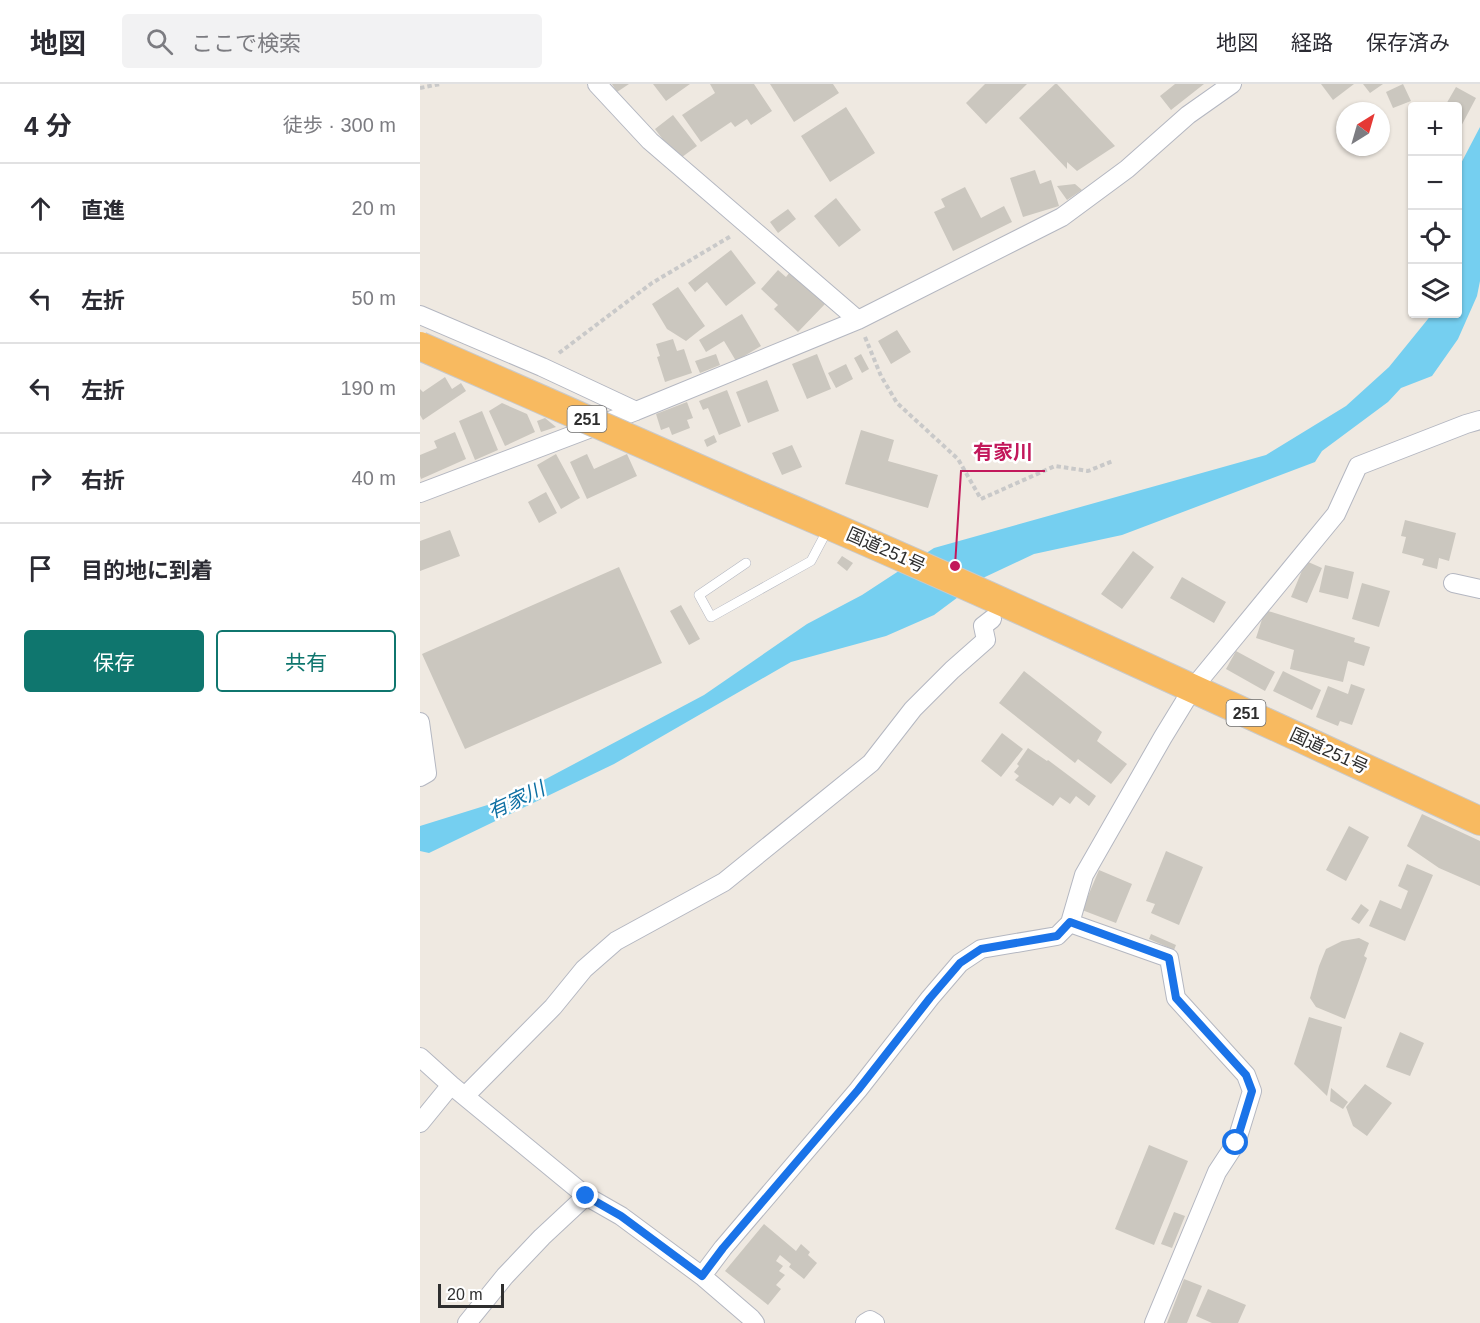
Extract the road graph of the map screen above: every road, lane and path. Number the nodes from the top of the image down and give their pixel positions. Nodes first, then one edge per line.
1 (440, 84) edge
2 (597, 84) edge
3 (1232, 84) edge
4 (420, 88) edge
5 (749, 225) junction
6 (420, 315) edge
7 (858, 320) junction
8 (420, 346) edge
9 (542, 367) junction
10 (636, 411) junction
11 (1480, 420) edge
12 (1113, 461) dead end
13 (420, 493) edge
14 (830, 525) junction
15 (746, 563) dead end
16 (1453, 583) dead end
17 (1480, 589) edge
18 (1001, 613) junction
19 (1193, 688) junction
20 (420, 722) edge
21 (420, 777) edge
22 (1480, 820) edge
23 (1070, 922) junction
24 (420, 1057) edge
25 (458, 1091) junction
26 (420, 1123) edge
27 (586, 1196) junction
28 (702, 1276) junction
29 (467, 1323) edge
30 (755, 1323) edge
31 (865, 1323) edge
32 (875, 1323) edge
33 (1154, 1323) edge

1 - 4 path
2 - 5 street
3 - 7 street
5 - 7 street
5 - 9 path
6 - 9 street
7 - 10 street
7 - 12 path
8 - 14 highway, 国道251号 / 251, bridge
9 - 10 street
10 - 13 street
11 - 19 street
14 - 15 lane
14 - 18 highway, 国道251号 / 251
16 - 17 street
18 - 19 highway, 国道251号 / 251
18 - 25 street
19 - 22 highway, 国道251号 / 251
19 - 23 street
20 - 21 street
23 - 28 street
23 - 33 street
24 - 25 street
25 - 26 street
25 - 27 street
27 - 28 street
27 - 29 street
28 - 30 street
31 - 32 street

